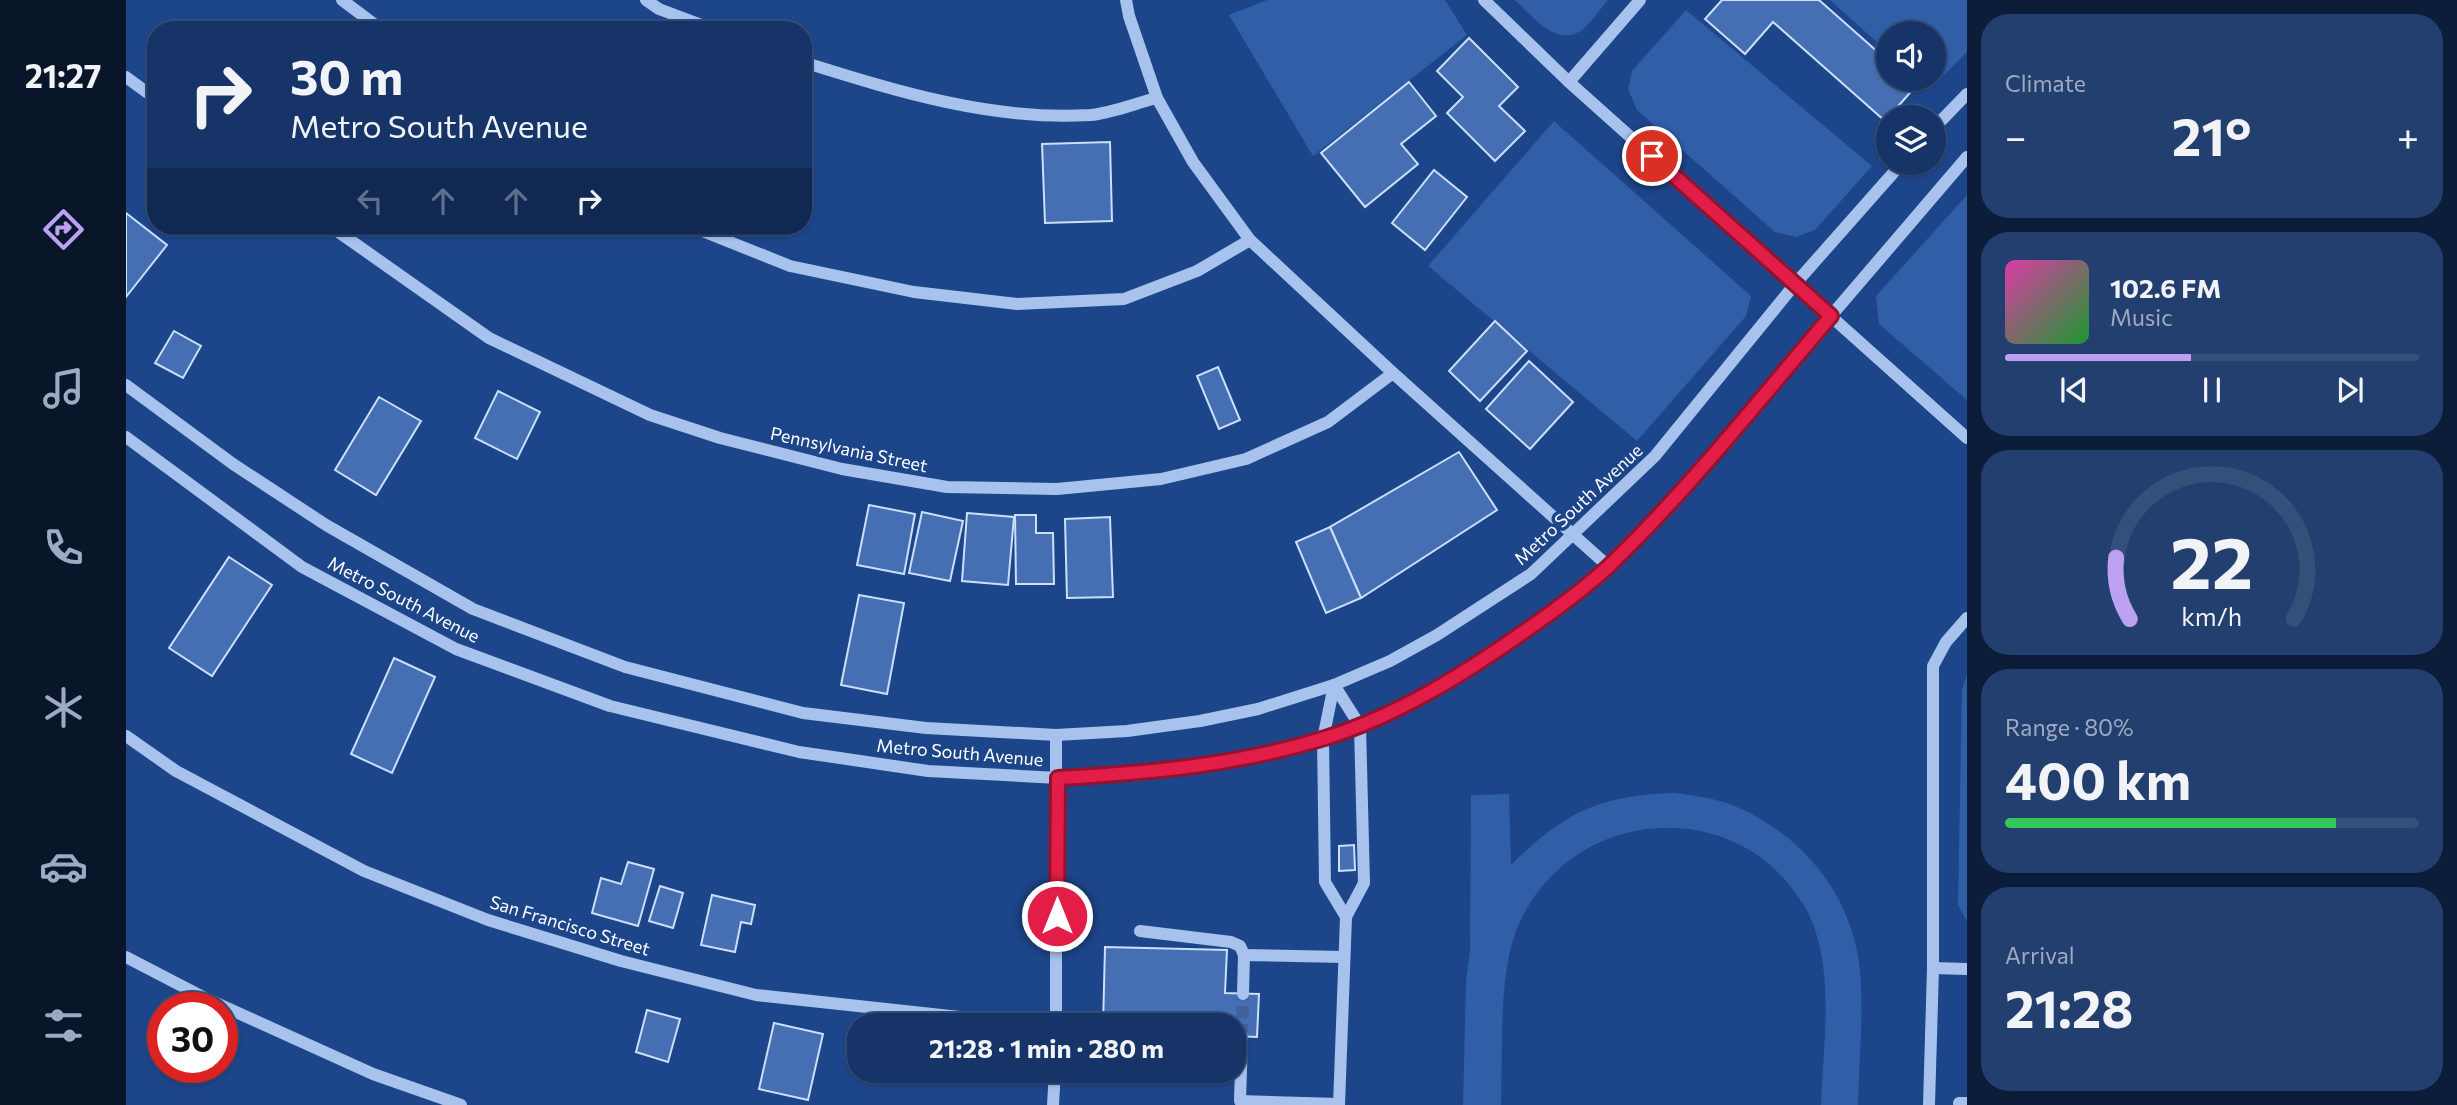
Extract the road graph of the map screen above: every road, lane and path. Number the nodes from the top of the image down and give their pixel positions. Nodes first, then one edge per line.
1 (342, 0) edge
2 (646, 0) edge
3 (1126, 0) edge
4 (1484, 0) edge
5 (1640, 0) edge
6 (370, 21) edge
7 (691, 21) edge
8 (812, 65) edge
9 (126, 77) edge
10 (1569, 82) junction
11 (147, 92) edge
12 (1967, 94) edge
13 (1157, 97) junction
14 (1946, 116) edge
15 (1967, 157) edge
16 (1891, 175) edge
17 (343, 235) edge
18 (712, 235) edge
19 (1250, 240) junction
20 (1795, 284) junction
21 (1831, 316) junction
22 (1393, 373) junction
23 (126, 385) edge
24 (126, 437) edge
25 (1967, 438) edge
26 (1574, 535) junction
27 (1608, 566) junction
28 (1967, 618) edge
29 (1334, 685) junction
30 (1360, 726) junction
31 (1056, 735) junction
32 (126, 736) edge
33 (1323, 739) junction
34 (1058, 778) junction
35 (1346, 916) junction
36 (1140, 931) dead end
37 (1244, 954) junction
38 (126, 957) edge
39 (1344, 957) junction
40 (1933, 968) junction
41 (1967, 969) edge
42 (1243, 994) tunnel mouth
43 (923, 1013) edge
44 (1056, 1013) edge
45 (1055, 1083) edge
46 (1241, 1083) edge
47 (461, 1105) edge
48 (1054, 1105) edge
49 (1339, 1105) edge
50 (1929, 1105) edge

1 - 6 street
2 - 7 street
3 - 13 street
4 - 10 street
5 - 10 street
8 - 13 street
9 - 11 street
10 - 20 street
12 - 14 street
13 - 19 street
15 - 21 street, Metro South Avenue
16 - 20 street, Metro South Avenue
17 - 22 street, Pennsylvania Street
18 - 19 street
19 - 22 street
20 - 21 street
20 - 26 street, Metro South Avenue
21 - 25 street
21 - 27 street, Metro South Avenue
22 - 26 street
23 - 31 street, Metro South Avenue
24 - 34 street, Metro South Avenue
26 - 27 street
26 - 29 street, Metro South Avenue
27 - 30 street, Metro South Avenue
28 - 40 street
29 - 30 street
29 - 31 street, Metro South Avenue
29 - 33 street
30 - 33 street, Metro South Avenue
30 - 35 street
31 - 34 street
32 - 43 street, San Francisco Street
33 - 34 street, Metro South Avenue
33 - 35 street
34 - 44 street
35 - 39 street
36 - 37 street
37 - 39 street
37 - 42 street
38 - 47 street
39 - 49 street
40 - 41 street
40 - 50 street
45 - 48 street
46 - 49 street

